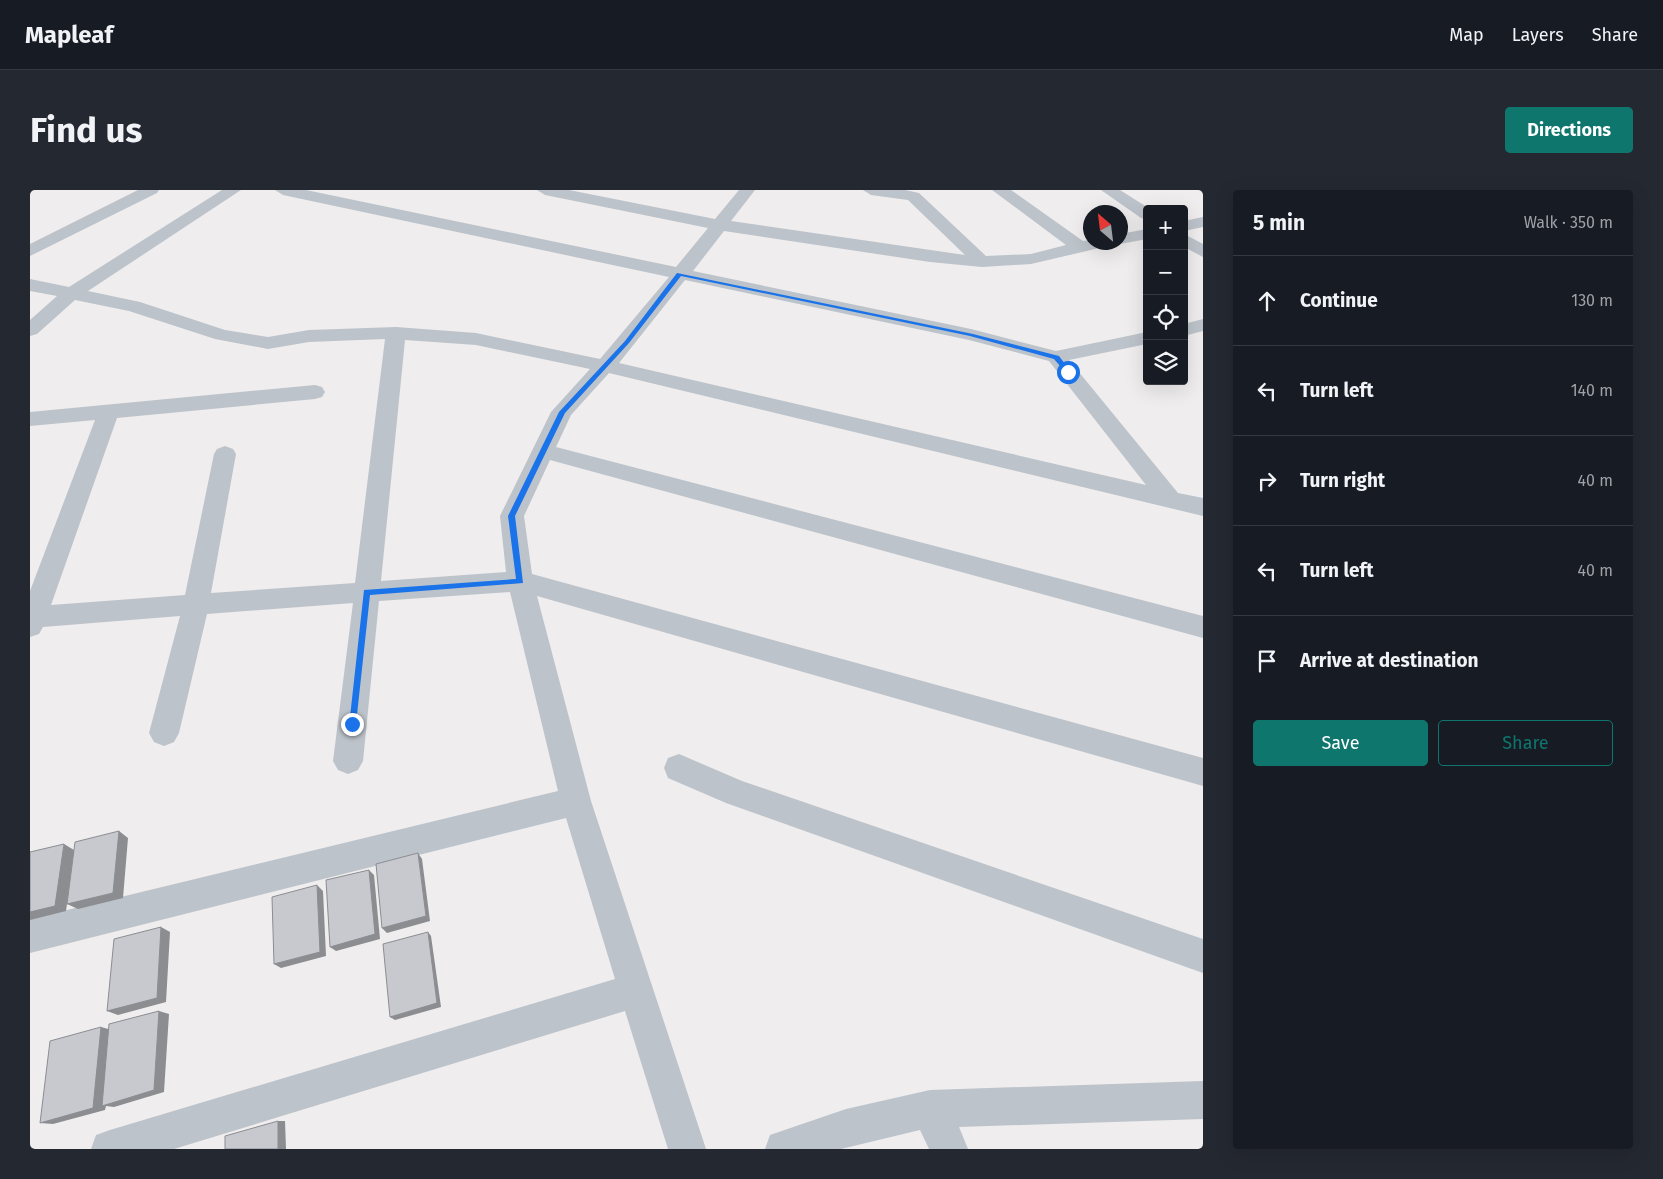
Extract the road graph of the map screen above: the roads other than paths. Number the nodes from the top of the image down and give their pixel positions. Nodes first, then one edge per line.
1 (151, 190) edge
2 (233, 190) edge
3 (283, 190) edge
4 (545, 190) edge
5 (747, 190) edge
6 (871, 190) edge
7 (1000, 190) edge
8 (1109, 190) edge
9 (1143, 211) edge
10 (1203, 222) edge
11 (721, 225) junction
12 (1188, 225) edge
13 (1143, 235) edge
14 (1128, 238) edge
15 (1188, 242) edge
16 (1083, 246) edge
17 (1080, 247) junction
18 (30, 251) edge
19 (1203, 252) edge
20 (982, 262) junction
21 (679, 274) junction
22 (30, 285) edge
23 (71, 294) junction
24 (1203, 325) edge
25 (1188, 329) edge
26 (30, 330) edge
27 (396, 333) junction
28 (1143, 339) edge
29 (1056, 358) junction
30 (605, 366) junction
31 (315, 392) dead end
32 (109, 411) junction
33 (30, 419) edge
34 (543, 451) junction
35 (225, 454) dead end
36 (1170, 500) junction
37 (1202, 506) edge
38 (520, 581) junction
39 (367, 592) junction
40 (196, 605) junction
41 (32, 620) edge
42 (1203, 627) edge
43 (164, 733) dead end
44 (348, 761) dead end
45 (679, 768) dead end
46 (1203, 772) edge
47 (576, 801) junction
48 (30, 936) edge
49 (1203, 956) edge
50 (636, 990) junction
51 (1203, 1100) edge
52 (930, 1108) junction
53 (110, 1149) edge
54 (686, 1149) edge
55 (784, 1149) edge
56 (949, 1149) edge

1 - 18 street
2 - 23 street
3 - 21 street
4 - 11 street
5 - 11 street
6 - 20 street
7 - 17 street
8 - 9 street
10 - 12 street
11 - 20 street
11 - 21 street
13 - 14 street
15 - 19 street
16 - 17 street
17 - 20 street
21 - 29 street
21 - 30 street
22 - 23 street
23 - 26 street
23 - 27 street
24 - 25 street
27 - 30 street
27 - 39 street
28 - 29 street
29 - 36 street
30 - 34 street
30 - 36 street
31 - 32 street
32 - 33 street
32 - 41 street
34 - 38 street
34 - 42 street
35 - 40 street
36 - 37 street
38 - 39 street
38 - 46 street
38 - 47 street
39 - 40 street
39 - 44 street
40 - 41 street
40 - 43 street
45 - 49 street
47 - 48 street
47 - 50 street
50 - 53 street
50 - 54 street
51 - 52 street
52 - 55 street
52 - 56 street

